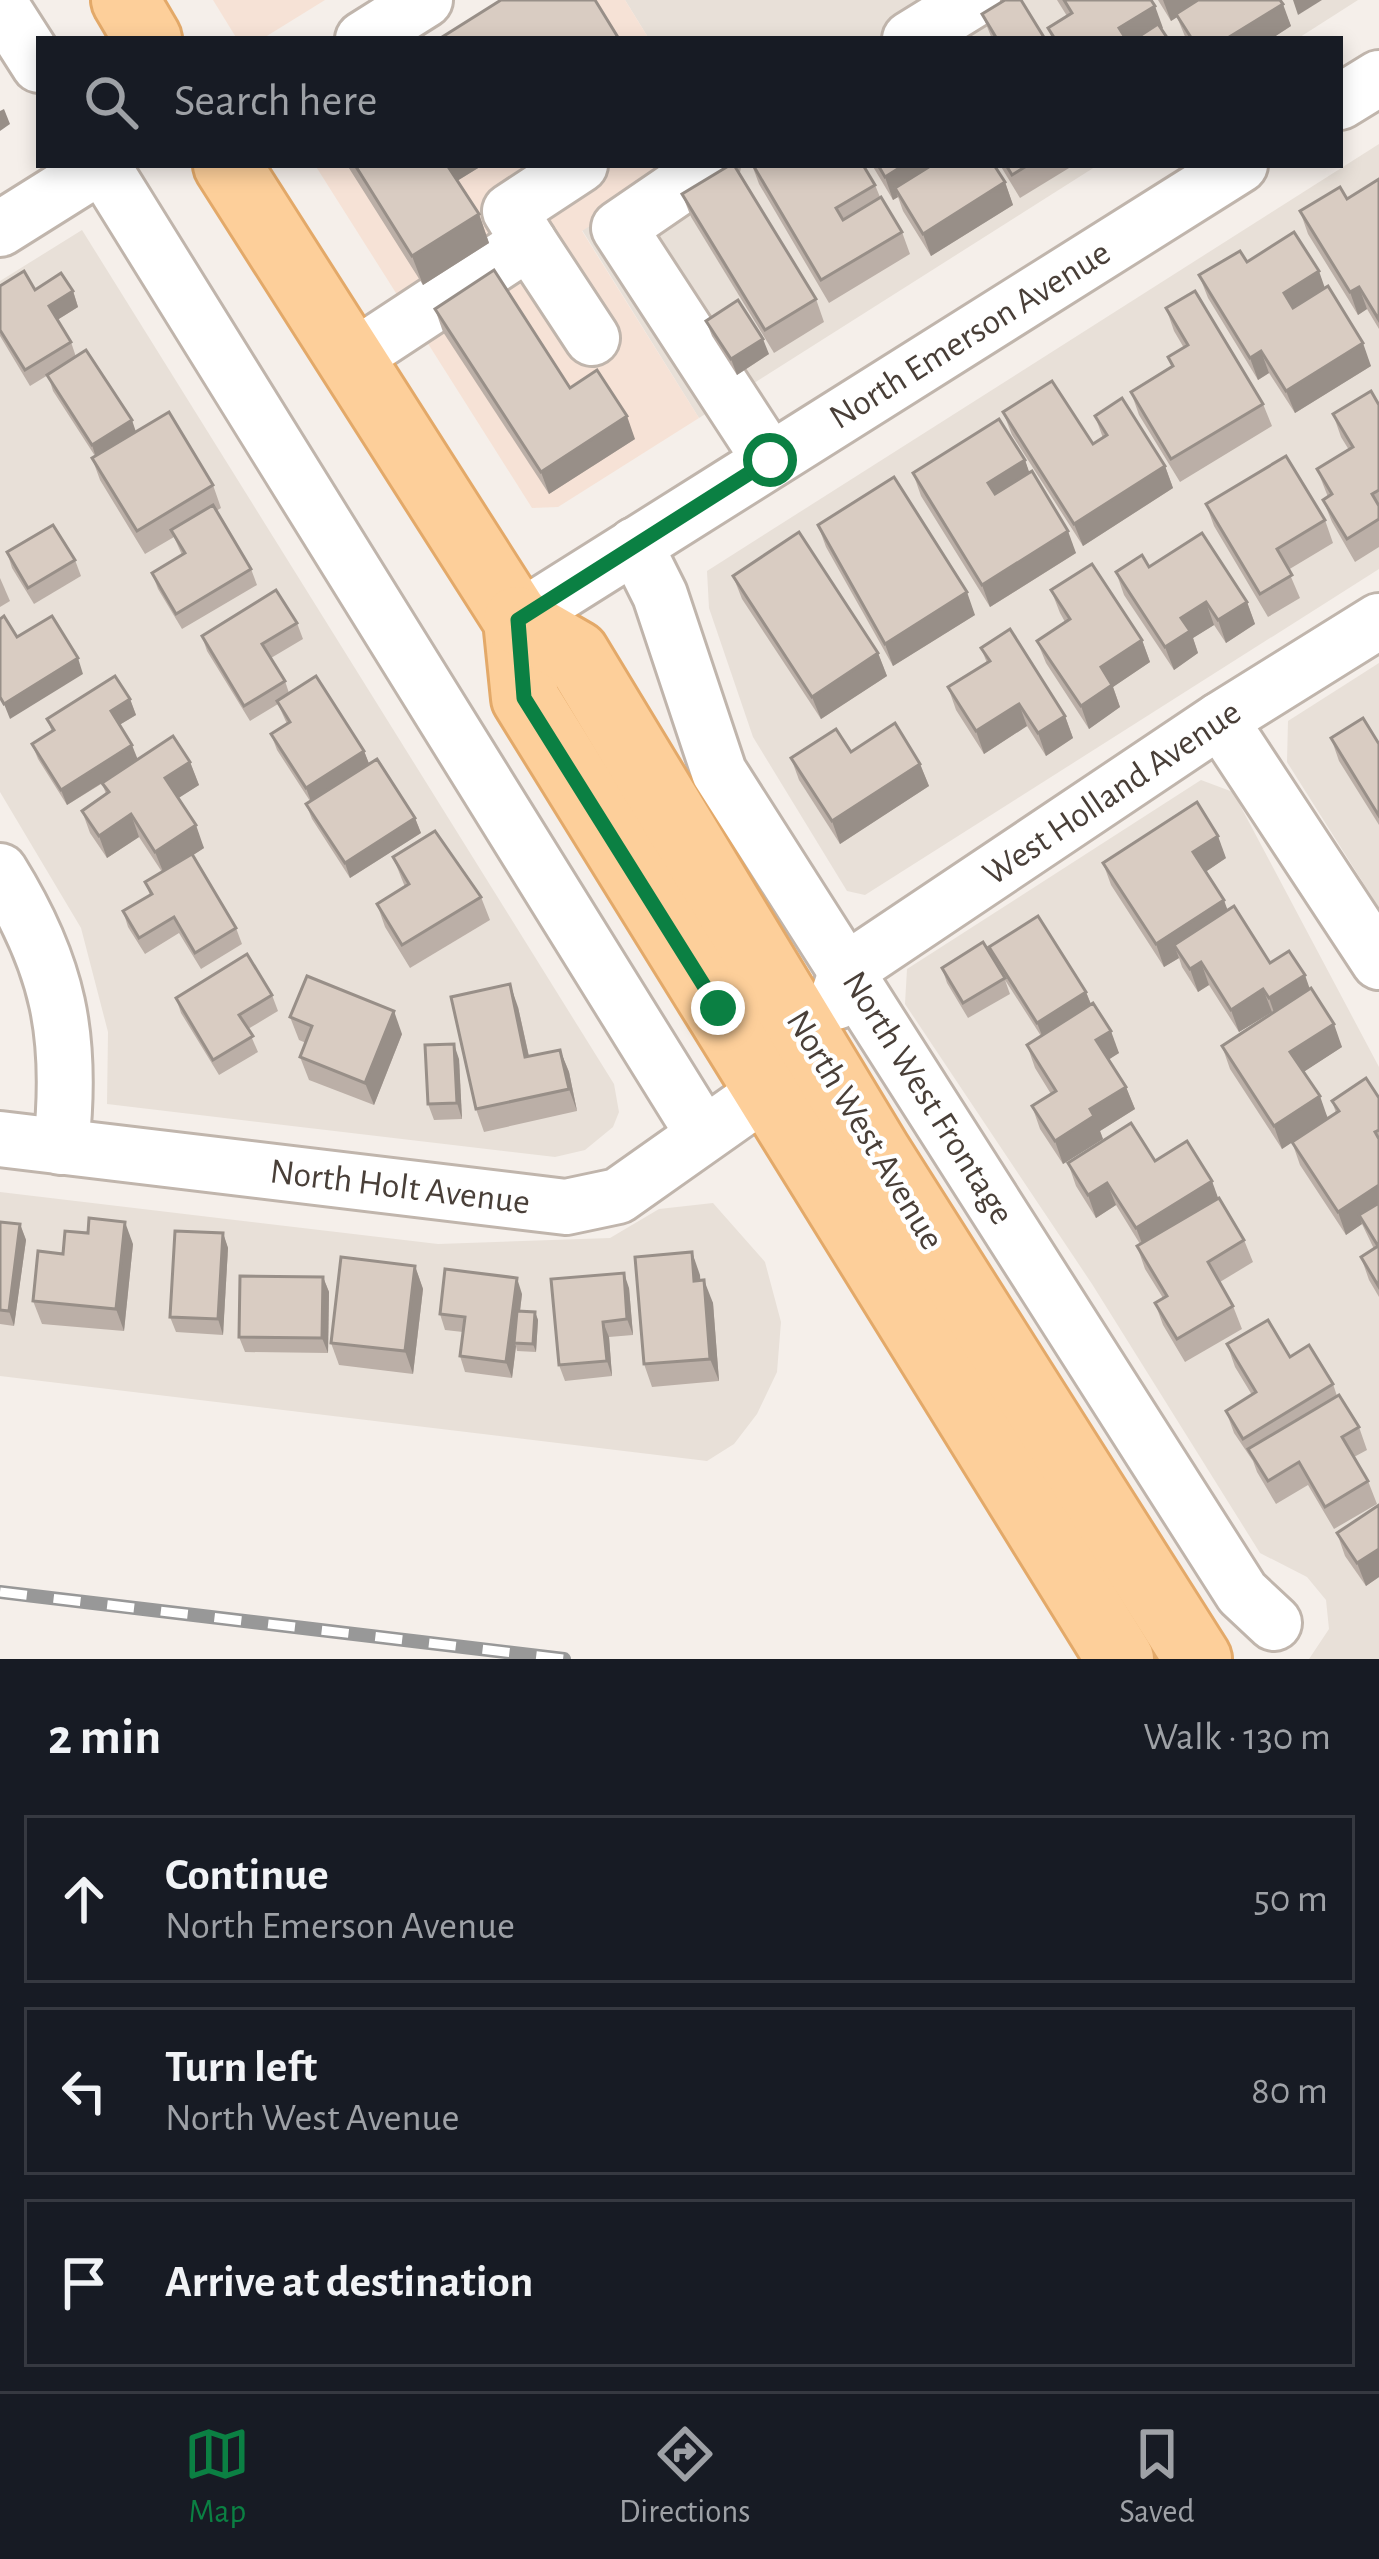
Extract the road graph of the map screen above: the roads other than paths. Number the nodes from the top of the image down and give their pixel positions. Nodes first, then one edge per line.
1 (125, 0) edge
2 (425, 0) edge
3 (973, 0) edge
4 (0, 4) edge
5 (146, 36) edge
6 (368, 36) edge
7 (915, 36) edge
8 (36, 60) edge
9 (1379, 78) edge
10 (1343, 100) edge
11 (98, 168) edge
12 (105, 168) edge
13 (229, 168) edge
14 (575, 168) edge
15 (707, 168) edge
16 (1235, 168) edge
17 (0, 230) edge
18 (530, 242) junction
19 (592, 338) dead end
20 (351, 359) junction
21 (770, 460) junction
22 (635, 545) junction
23 (518, 620) junction
24 (1379, 621) edge
25 (1220, 720) junction
26 (0, 871) edge
27 (754, 947) junction
28 (1379, 962) edge
29 (848, 970) junction
30 (802, 1066) junction
31 (702, 1132) junction
32 (0, 1139) edge
33 (62, 1147) junction
34 (1274, 1623) dead end
35 (1120, 1659) edge
36 (1198, 1659) edge

1 - 5 main road
2 - 6 street
3 - 7 street
4 - 8 street
9 - 10 street
11 - 17 street
12 - 31 street
13 - 20 main road, North West Avenue
14 - 18 street
15 - 21 street
16 - 21 street, North Emerson Avenue
18 - 19 street
18 - 20 street
20 - 23 main road, North West Avenue
21 - 22 street, North Emerson Avenue
22 - 23 street, North Emerson Avenue
22 - 29 street, North West Frontage
23 - 27 main road, North West Avenue
23 - 30 main road, North West Avenue
24 - 25 street, West Holland Avenue
25 - 28 street
25 - 29 street, West Holland Avenue
26 - 33 street
27 - 29 street
27 - 30 main road, North West Avenue
29 - 30 street
29 - 34 street, North West Frontage
30 - 31 street, North Holt Avenue
30 - 35 main road, North West Avenue
30 - 36 main road, North West Avenue
31 - 33 street, North Holt Avenue
32 - 33 street, North Holt Avenue

